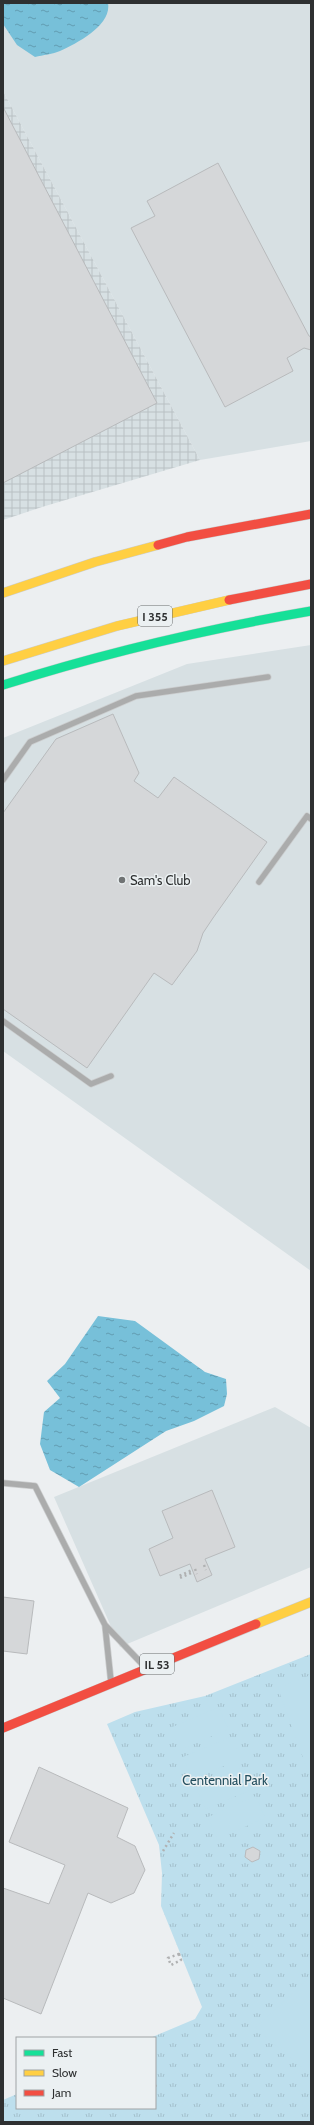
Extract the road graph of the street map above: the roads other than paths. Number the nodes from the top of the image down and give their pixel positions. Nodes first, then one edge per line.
1 (311, 504) edge
2 (311, 514) edge
3 (230, 528) junction
4 (311, 584) edge
5 (3, 593) edge
6 (311, 611) edge
7 (3, 661) edge
8 (268, 677) dead end
9 (3, 685) edge
10 (3, 780) edge
11 (311, 818) edge
12 (259, 882) dead end
13 (3, 1021) edge
14 (111, 1076) dead end
15 (3, 1482) edge
16 (311, 1602) edge
17 (105, 1625) junction
18 (147, 1669) junction
19 (112, 1683) junction
20 (3, 1728) edge

1 - 3 main road
2 - 3 main road
3 - 5 main road
4 - 7 main road, I 355
6 - 9 main road
8 - 10 lane
11 - 12 lane
13 - 14 lane
15 - 17 lane
16 - 18 main road, IL 53
17 - 18 lane
17 - 19 lane
18 - 19 main road, IL 53
19 - 20 main road, IL 53

